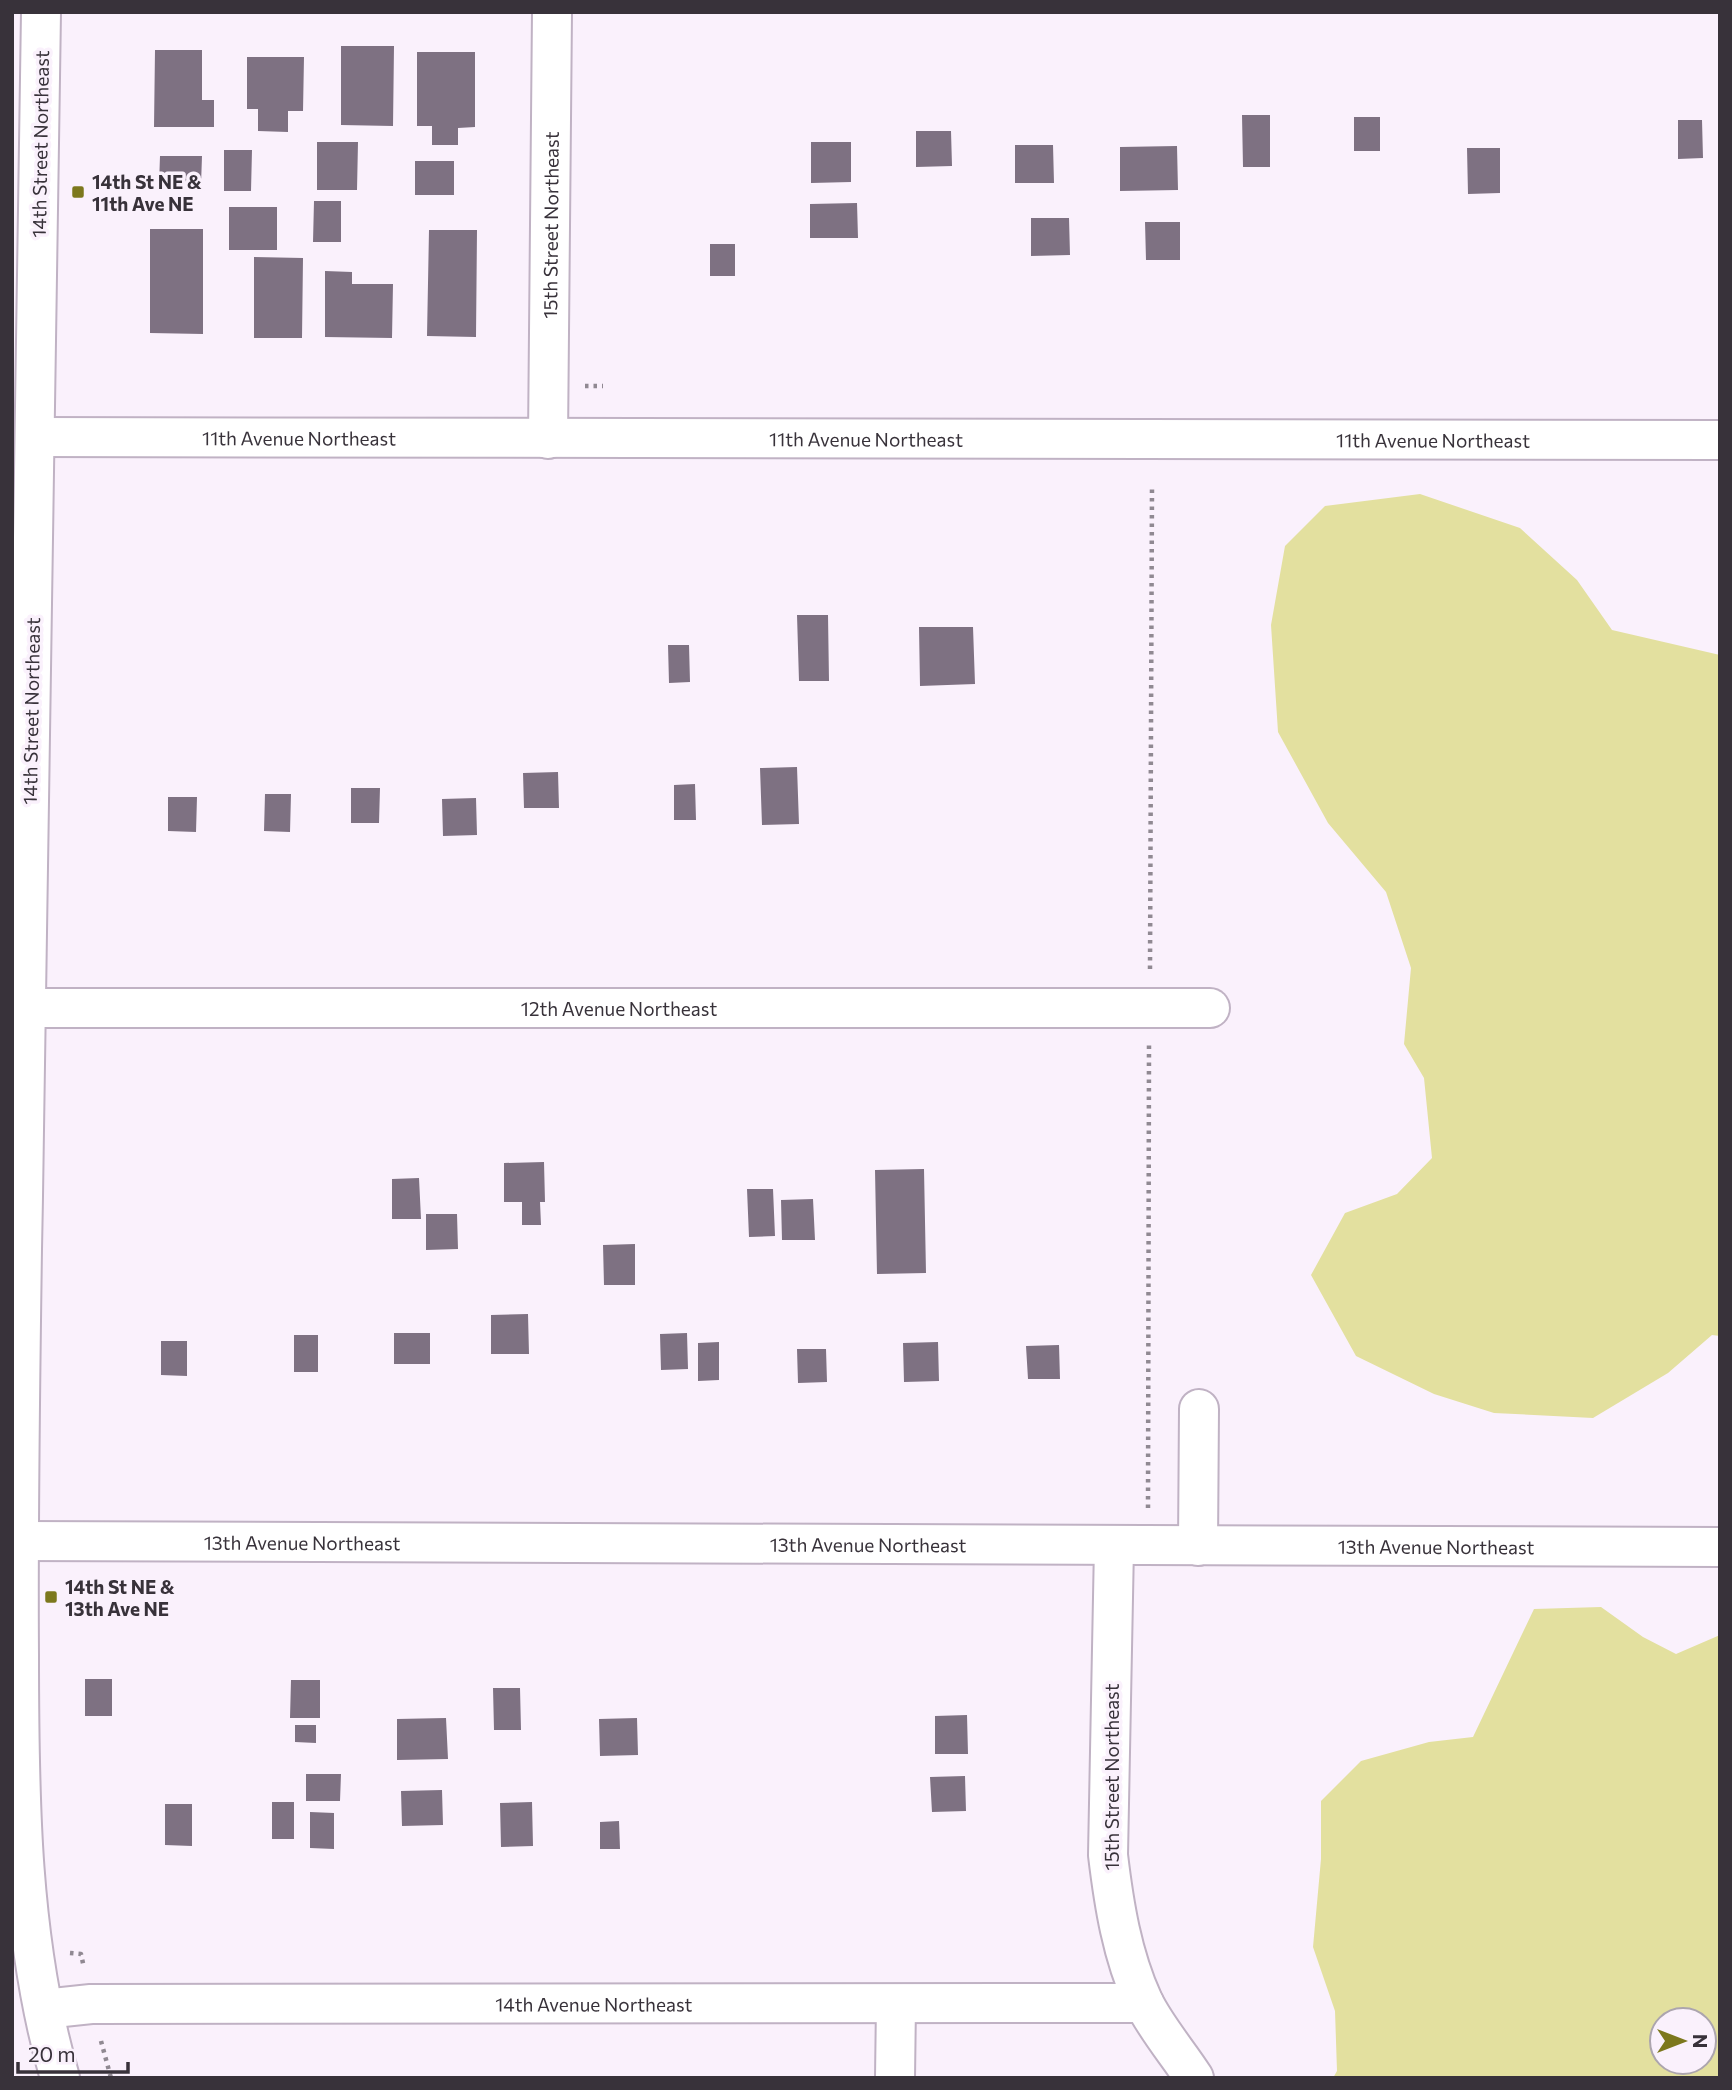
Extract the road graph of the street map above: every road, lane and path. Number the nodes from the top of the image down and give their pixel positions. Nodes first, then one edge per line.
1 (41, 12) edge
2 (552, 12) edge
3 (24, 436) edge
4 (548, 439) junction
5 (1720, 440) edge
6 (20, 937) edge
7 (1210, 1007) dead end
8 (27, 1009) junction
9 (1199, 1409) dead end
10 (15, 1430) edge
11 (18, 1541) junction
12 (1114, 1546) junction
13 (1198, 1546) junction
14 (1720, 1547) edge
15 (20, 1899) edge
16 (1144, 2003) junction
17 (896, 2004) junction
18 (44, 2009) junction
19 (104, 2052) dead end
20 (60, 2078) edge
21 (110, 2078) edge
22 (895, 2078) edge
23 (1194, 2078) edge

1 - 3 street, 14th Street Northeast
2 - 4 street, 15th Street Northeast
3 - 4 street, 11th Avenue Northeast
3 - 6 street, 14th Street Northeast
4 - 5 street, 11th Avenue Northeast
6 - 8 street, 14th Street Northeast
7 - 8 street, 12th Avenue Northeast
8 - 10 street, 14th Street Northeast
9 - 13 street
10 - 11 street, 14th Street Northeast
11 - 12 street, 13th Avenue Northeast
11 - 15 street, 14th Street Northeast
12 - 13 street, 13th Avenue Northeast
12 - 16 street, 15th Street Northeast
13 - 14 street, 13th Avenue Northeast
15 - 18 street, 14th Street Northeast
16 - 17 street, 14th Avenue Northeast
16 - 23 street, 15th Street Northeast
17 - 18 street, 14th Avenue Northeast
17 - 22 street
18 - 20 street, 14th Street Northeast
19 - 21 path

